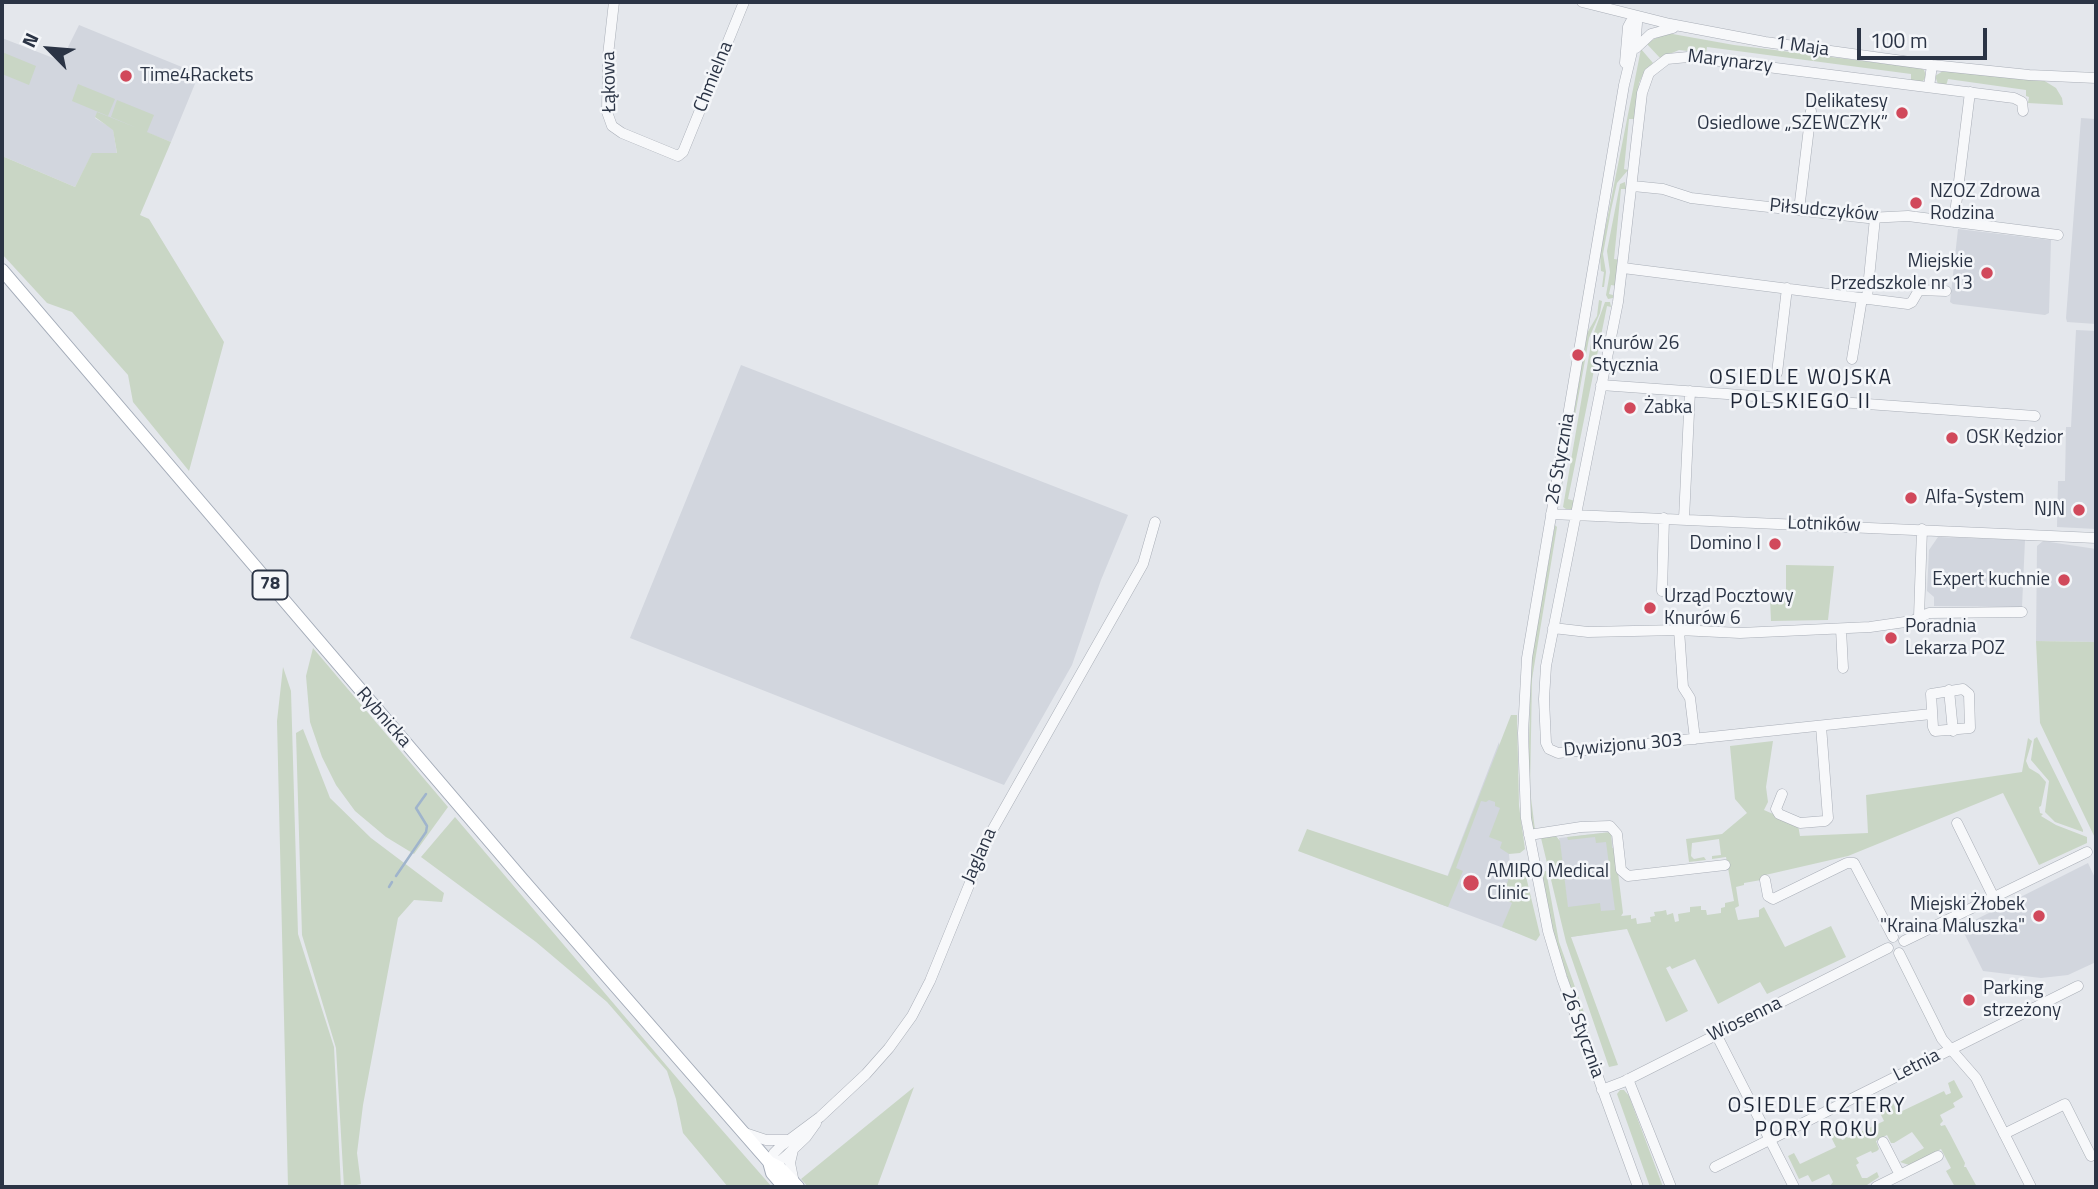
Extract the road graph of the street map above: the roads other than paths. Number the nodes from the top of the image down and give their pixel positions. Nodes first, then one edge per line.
1 (614, 2) edge
2 (744, 2) edge
3 (1586, 3) edge
4 (1634, 16) junction
5 (1689, 28) junction
6 (1627, 35) junction
7 (1633, 51) junction
8 (1932, 65) junction
9 (2096, 78) edge
10 (1624, 85) junction
11 (1928, 87) junction
12 (1970, 92) junction
13 (2023, 110) dead end
14 (1811, 111) dead end
15 (682, 152) joint
16 (1633, 186) junction
17 (1799, 210) junction
18 (1875, 218) junction
19 (1954, 222) junction
20 (2058, 234) dead end
21 (1623, 268) junction
22 (2, 270) edge
23 (1787, 288) junction
24 (1946, 291) dead end
25 (1864, 298) junction
26 (1852, 359) dead end
27 (1777, 373) dead end
28 (1601, 385) junction
29 (1690, 391) junction
30 (2035, 416) dead end
31 (1551, 514) junction
32 (1575, 515) junction
33 (1664, 518) junction
34 (1684, 519) junction
35 (1155, 522) dead end
36 (1922, 529) junction
37 (2096, 538) edge
38 (1662, 591) dead end
39 (2022, 612) dead end
40 (1919, 617) junction
41 (1553, 628) junction
42 (1841, 629) junction
43 (1679, 630) junction
44 (1843, 668) dead end
45 (1949, 690) junction
46 (1931, 714) junction
47 (1821, 726) junction
48 (1953, 731) junction
49 (1695, 739) junction
50 (1552, 751) joint
51 (1782, 794) dead end
52 (1957, 823) dead end
53 (1529, 835) junction
54 (2087, 852) dead end
55 (1725, 864) dead end
56 (1765, 880) dead end
57 (1993, 896) junction
58 (1893, 937) junction
59 (1904, 941) junction
60 (1888, 948) junction
61 (1899, 953) junction
62 (2078, 986) dead end
63 (1716, 1034) junction
64 (1950, 1049) junction
65 (1628, 1079) junction
66 (1602, 1090) junction
67 (744, 1133) junction
68 (2004, 1134) junction
69 (1770, 1139) junction
70 (1883, 1142) dead end
71 (791, 1145) junction
72 (2092, 1150) edge
73 (1938, 1156) dead end
74 (769, 1162) junction
75 (1715, 1167) dead end
76 (1900, 1175) junction
77 (792, 1186) edge
78 (1638, 1187) edge
79 (1671, 1187) edge
80 (1794, 1187) edge
81 (1876, 1187) edge
82 (2031, 1187) edge

1 - 15 street, Łąkowa
2 - 15 street, Chmielna
3 - 4 street, 1 Maja
3 - 6 street
4 - 5 street, 1 Maja
4 - 6 street, 26 Stycznia
4 - 7 street, 26 Stycznia
5 - 7 street
5 - 8 street, 1 Maja
6 - 10 street, 26 Stycznia
7 - 10 street, 26 Stycznia
8 - 9 street, 1 Maja
8 - 11 street
10 - 31 street, 26 Stycznia
11 - 12 street, Marynarzy
11 - 16 street, Marynarzy
12 - 13 street, Marynarzy
12 - 19 street
14 - 17 street
16 - 17 street, Piłsudczyków
16 - 21 street, Marynarzy
17 - 18 street, Piłsudczyków
18 - 19 street, Piłsudczyków
18 - 25 street
19 - 20 street, Piłsudczyków
21 - 23 street
21 - 28 street, Marynarzy
22 - 67 main road, Rybnicka / 78
23 - 25 street
23 - 27 street
24 - 25 street
25 - 26 street
28 - 29 street
28 - 32 street, Marynarzy
29 - 30 street
29 - 34 street
31 - 32 street, Lotników
31 - 53 street, 26 Stycznia
32 - 33 street, Lotników
32 - 41 street, Marynarzy
33 - 34 street, Lotników
33 - 38 street
34 - 36 street, Lotników
35 - 71 street, Jaglana
36 - 37 street, Lotników
36 - 40 street
39 - 40 street
40 - 42 street
41 - 43 street
41 - 50 street, Marynarzy
42 - 43 street
42 - 44 street
43 - 49 street, Dywizjonu 303
45 - 46 street
45 - 48 street
45 - 48 street
46 - 47 street, Dywizjonu 303
46 - 48 street
47 - 49 street, Dywizjonu 303
47 - 51 street
49 - 50 street, Dywizjonu 303
52 - 57 street
53 - 55 street
53 - 66 street, 26 Stycznia
54 - 57 street
56 - 58 street
57 - 59 street
58 - 59 street
58 - 60 street
59 - 61 street
60 - 61 street
60 - 63 street, Wiosenna
61 - 64 street
62 - 64 street, Letnia
63 - 65 street, Wiosenna
63 - 69 street
64 - 68 street
64 - 69 street, Letnia
65 - 66 street, Wiosenna
65 - 79 street, 26 Stycznia
66 - 78 street, 26 Stycznia
67 - 71 street
67 - 74 main road, Rybnicka / 78
68 - 72 street
68 - 82 street
69 - 75 street, Letnia
69 - 80 street
70 - 76 street
71 - 74 street, Jaglana
71 - 77 street
73 - 76 street
74 - 77 main road, Rybnicka / 78
76 - 81 street

